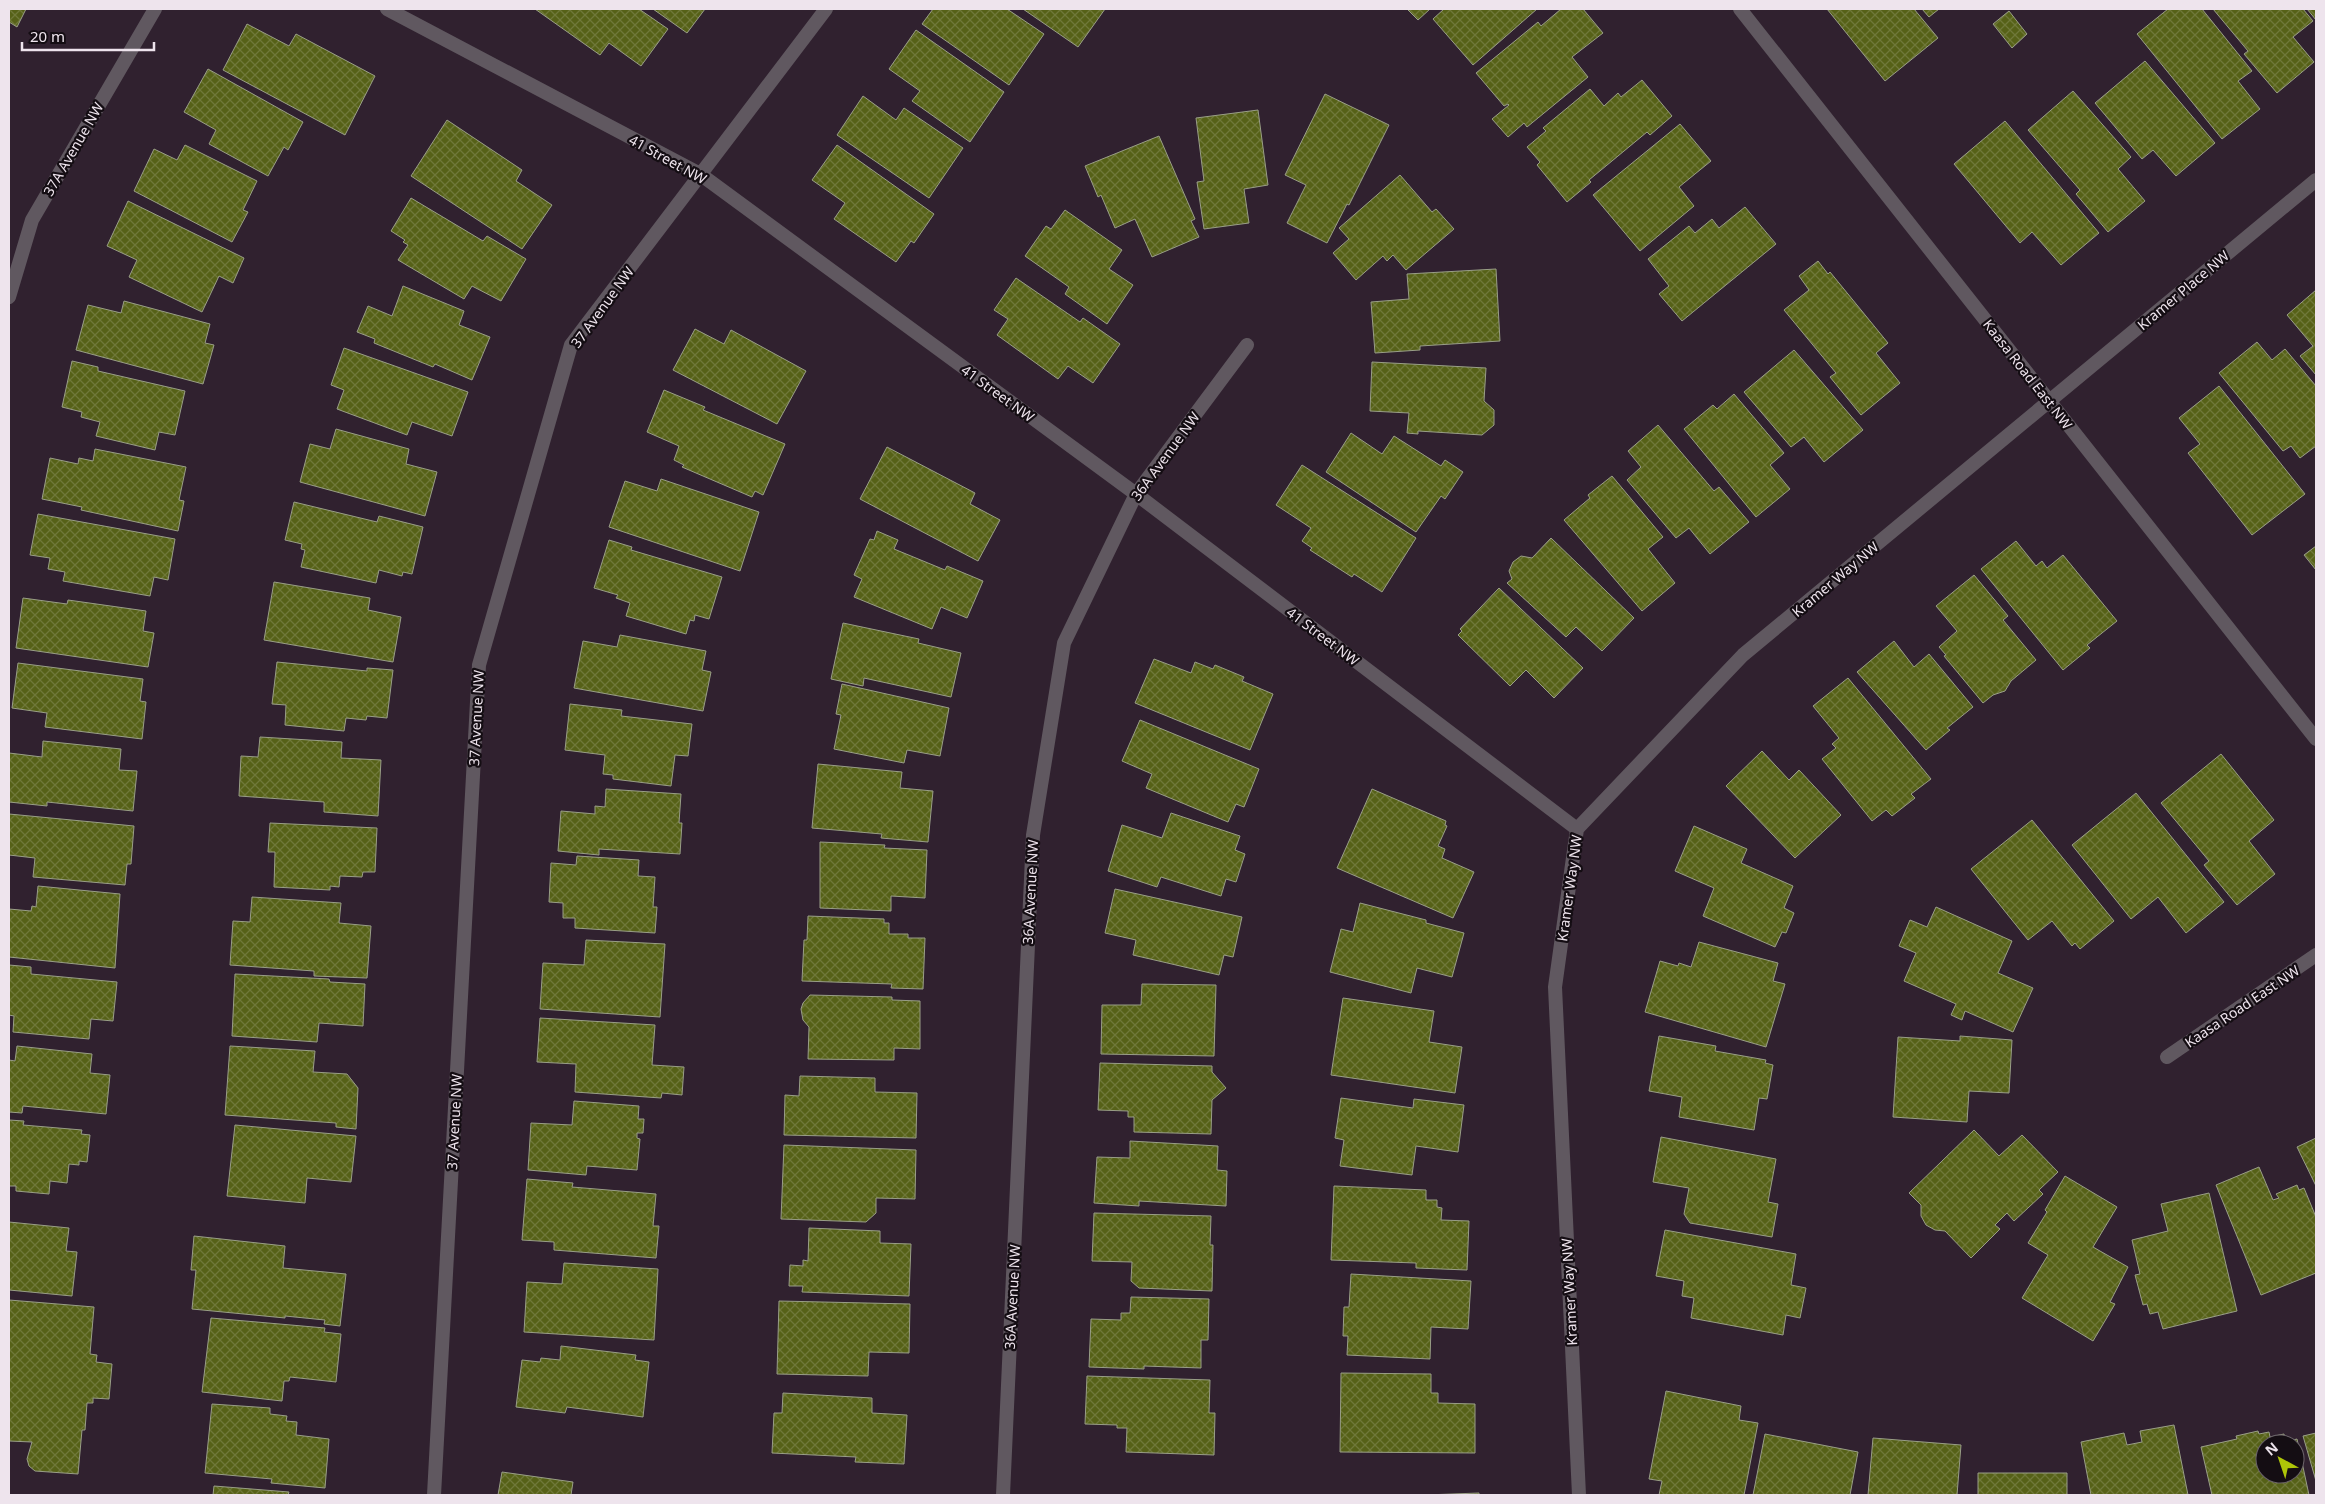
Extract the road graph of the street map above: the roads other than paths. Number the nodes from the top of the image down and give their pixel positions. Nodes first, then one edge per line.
1 (155, 9) edge
2 (386, 9) edge
3 (826, 9) edge
4 (1740, 9) edge
5 (700, 174) junction
6 (2316, 180) edge
7 (9, 296) edge
8 (1248, 345) dead end
9 (2050, 401) junction
10 (1136, 494) junction
11 (2316, 739) edge
12 (1577, 829) junction
13 (2316, 955) edge
14 (2167, 1056) dead end
15 (434, 1495) edge
16 (1003, 1495) edge
17 (1579, 1495) edge

1 - 7 street, 37A Avenue NW
2 - 5 street, 41 Street NW
3 - 5 street, 37 Avenue NW
4 - 9 street, Kaasa Road East NW
5 - 10 street, 41 Street NW
5 - 15 street, 37 Avenue NW
6 - 9 street, Kramer Place NW
8 - 10 street, 36A Avenue NW
9 - 11 street, Kaasa Road East NW
9 - 12 street, Kramer Way NW
10 - 12 street, 41 Street NW
10 - 16 street, 36A Avenue NW
12 - 17 street, Kramer Way NW
13 - 14 street, Kaasa Road East NW

